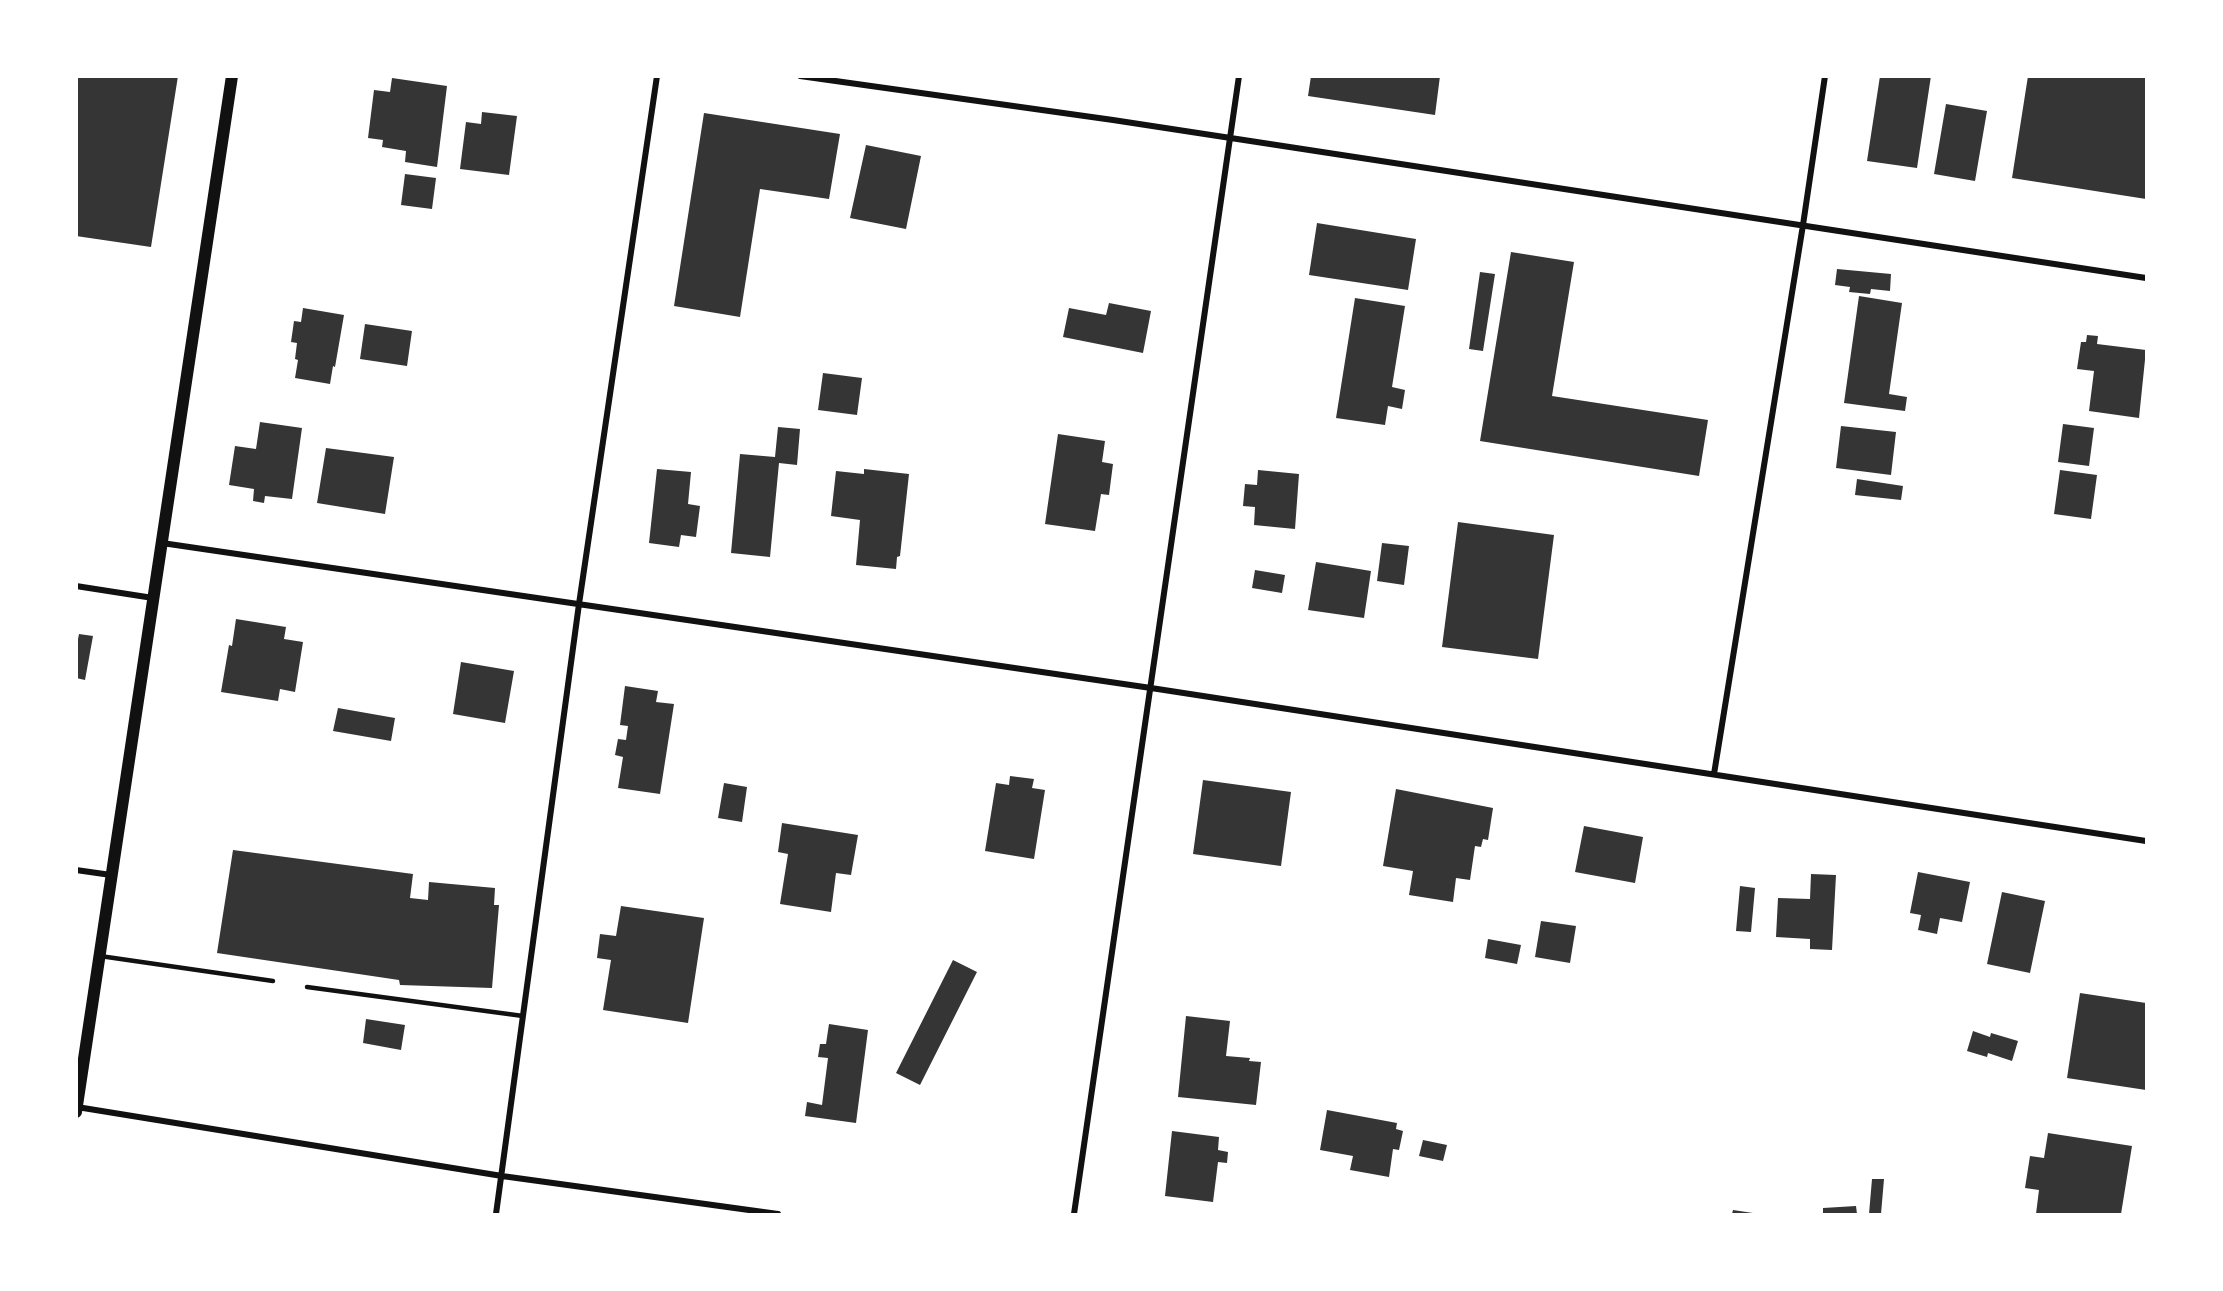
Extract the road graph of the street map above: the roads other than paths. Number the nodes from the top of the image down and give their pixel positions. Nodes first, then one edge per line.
1 (231, 76) edge
2 (657, 76) edge
3 (800, 76) edge
4 (1239, 76) edge
5 (1825, 76) edge
6 (1230, 137) junction
7 (1803, 225) junction
8 (2146, 278) edge
9 (162, 543) junction
10 (76, 586) edge
11 (154, 598) junction
12 (579, 604) junction
13 (1151, 688) junction
14 (1714, 774) junction
15 (2146, 841) edge
16 (76, 870) edge
17 (111, 875) junction
18 (100, 956) junction
19 (273, 981) dead end
20 (307, 987) dead end
21 (523, 1016) junction
22 (77, 1109) edge
23 (502, 1176) junction
24 (496, 1215) edge
25 (778, 1215) edge
26 (1074, 1215) edge

1 - 9 main road
2 - 12 street
3 - 6 street
4 - 6 street
5 - 7 street
6 - 7 street
6 - 13 street
7 - 8 street
7 - 14 street
9 - 11 main road
9 - 12 street
10 - 11 street
11 - 17 main road
12 - 13 street
12 - 21 street
13 - 14 street
13 - 26 street
14 - 15 street
16 - 17 street
17 - 18 main road
18 - 19 lane
18 - 22 main road
20 - 21 lane
21 - 23 street
22 - 23 street
23 - 24 street
23 - 25 street

